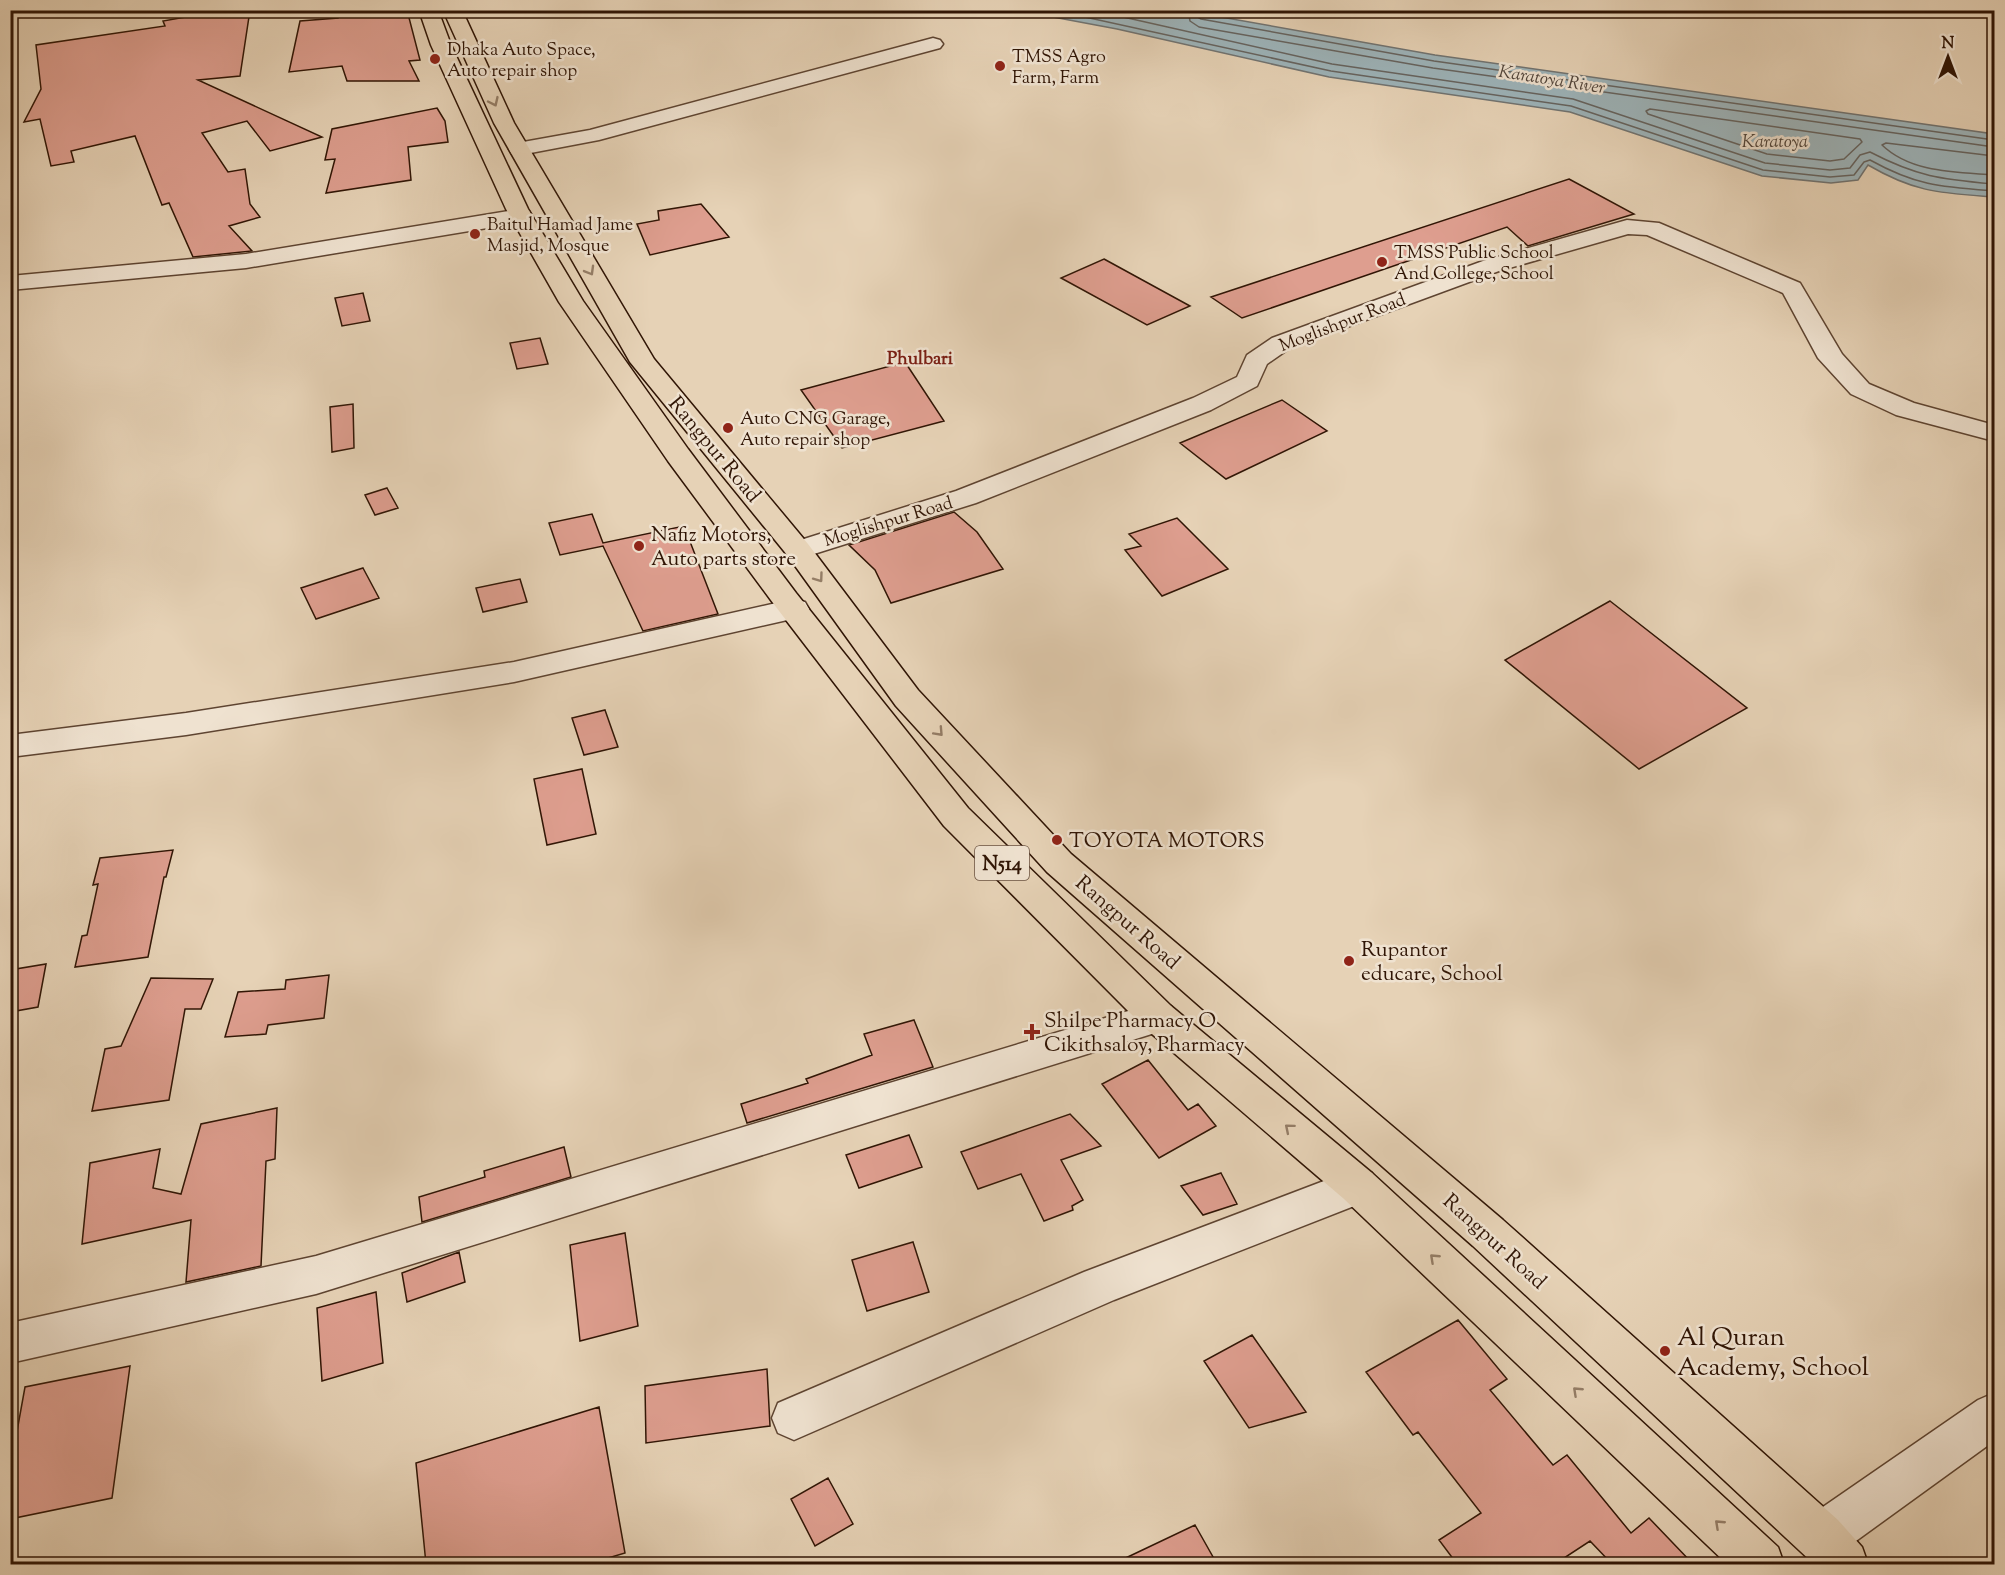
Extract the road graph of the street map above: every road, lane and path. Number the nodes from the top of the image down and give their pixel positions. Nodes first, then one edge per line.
1 (428, 10) edge
2 (452, 10) edge
3 (933, 44) dead end
4 (520, 149) junction
5 (522, 216) junction
6 (10, 283) edge
7 (1995, 433) edge
8 (798, 550) junction
9 (794, 609) junction
10 (10, 746) edge
11 (1158, 1017) junction
12 (1358, 1186) junction
13 (10, 1343) edge
14 (1995, 1415) edge
15 (794, 1418) dead end
16 (1833, 1551) edge
17 (1761, 1564) edge

1 - 5 highway, Rangpur Road / N514
2 -> 4 highway, Rangpur Road / N514
3 - 4 street
4 -> 8 highway, Rangpur Road / N514
5 - 6 street
5 - 9 highway, Rangpur Road / N514
7 - 8 street, Moglishpur Road
8 -> 16 highway, Rangpur Road / N514
9 - 10 street
9 - 11 highway, Rangpur Road / N514
12 -> 11 highway, Rangpur Road / N514
11 - 13 street
12 - 15 street
17 -> 12 highway, Rangpur Road / N514
14 - 16 street

